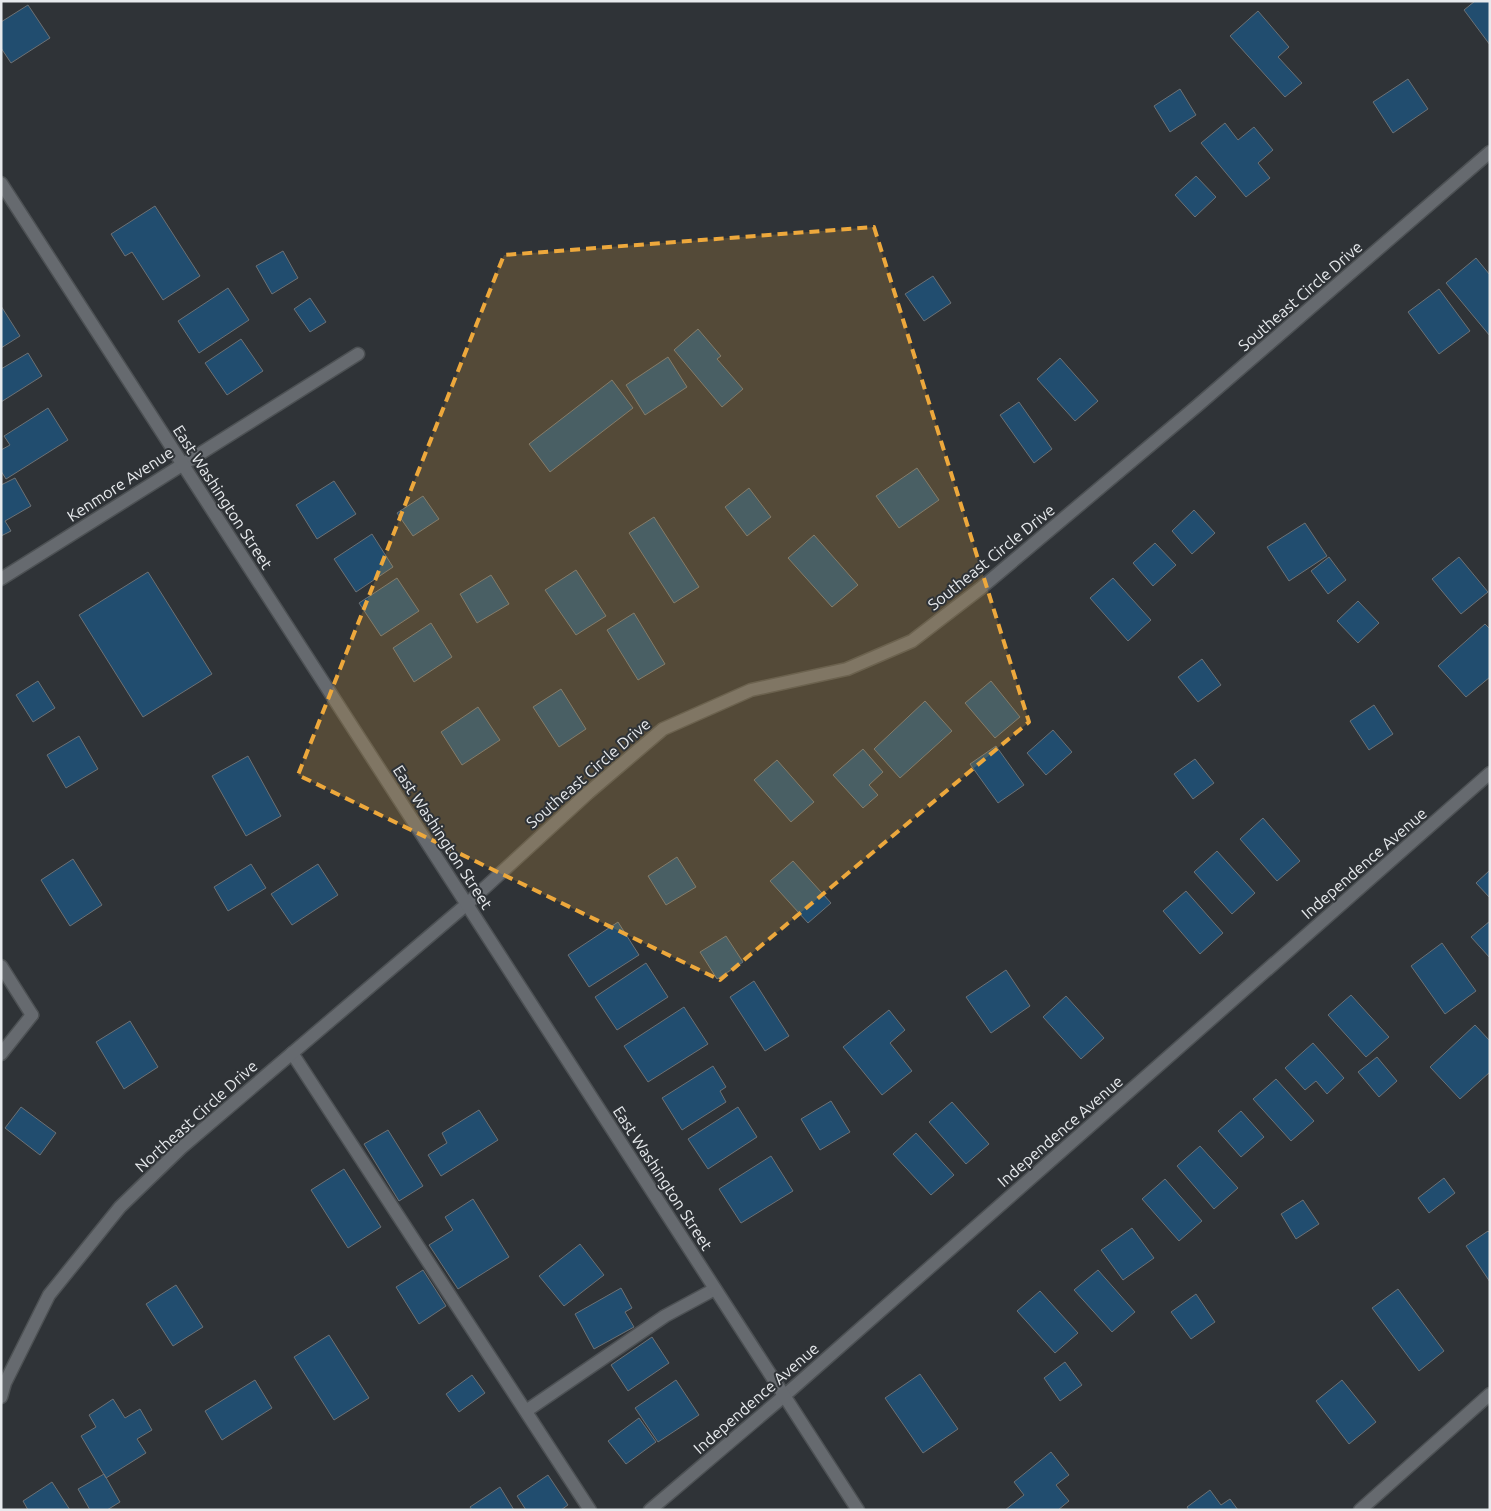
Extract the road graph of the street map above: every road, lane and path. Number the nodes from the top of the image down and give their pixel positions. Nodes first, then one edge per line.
1 (1490, 152) edge
2 (1, 183) edge
3 (358, 354) dead end
4 (182, 464) junction
5 (1, 579) edge
6 (1490, 773) edge
7 (466, 904) junction
8 (1, 966) edge
9 (292, 1053) junction
10 (1, 1054) edge
11 (715, 1289) junction
12 (1490, 1394) edge
13 (784, 1396) junction
14 (1, 1397) edge
15 (526, 1411) junction
16 (590, 1510) edge
17 (650, 1510) edge
18 (858, 1510) edge
19 (1360, 1510) edge

1 - 7 street, Southeast Circle Drive
2 - 4 street, East Washington Street
3 - 4 street, Kenmore Avenue
4 - 5 street, Kenmore Avenue
4 - 7 street, East Washington Street
6 - 13 street, Independence Avenue
7 - 9 street, Northeast Circle Drive
7 - 11 street, East Washington Street
8 - 10 street
9 - 14 street, Northeast Circle Drive
9 - 15 street
11 - 13 street, East Washington Street
11 - 15 street
12 - 19 street
13 - 17 street, Independence Avenue
13 - 18 street, East Washington Street
15 - 16 street

